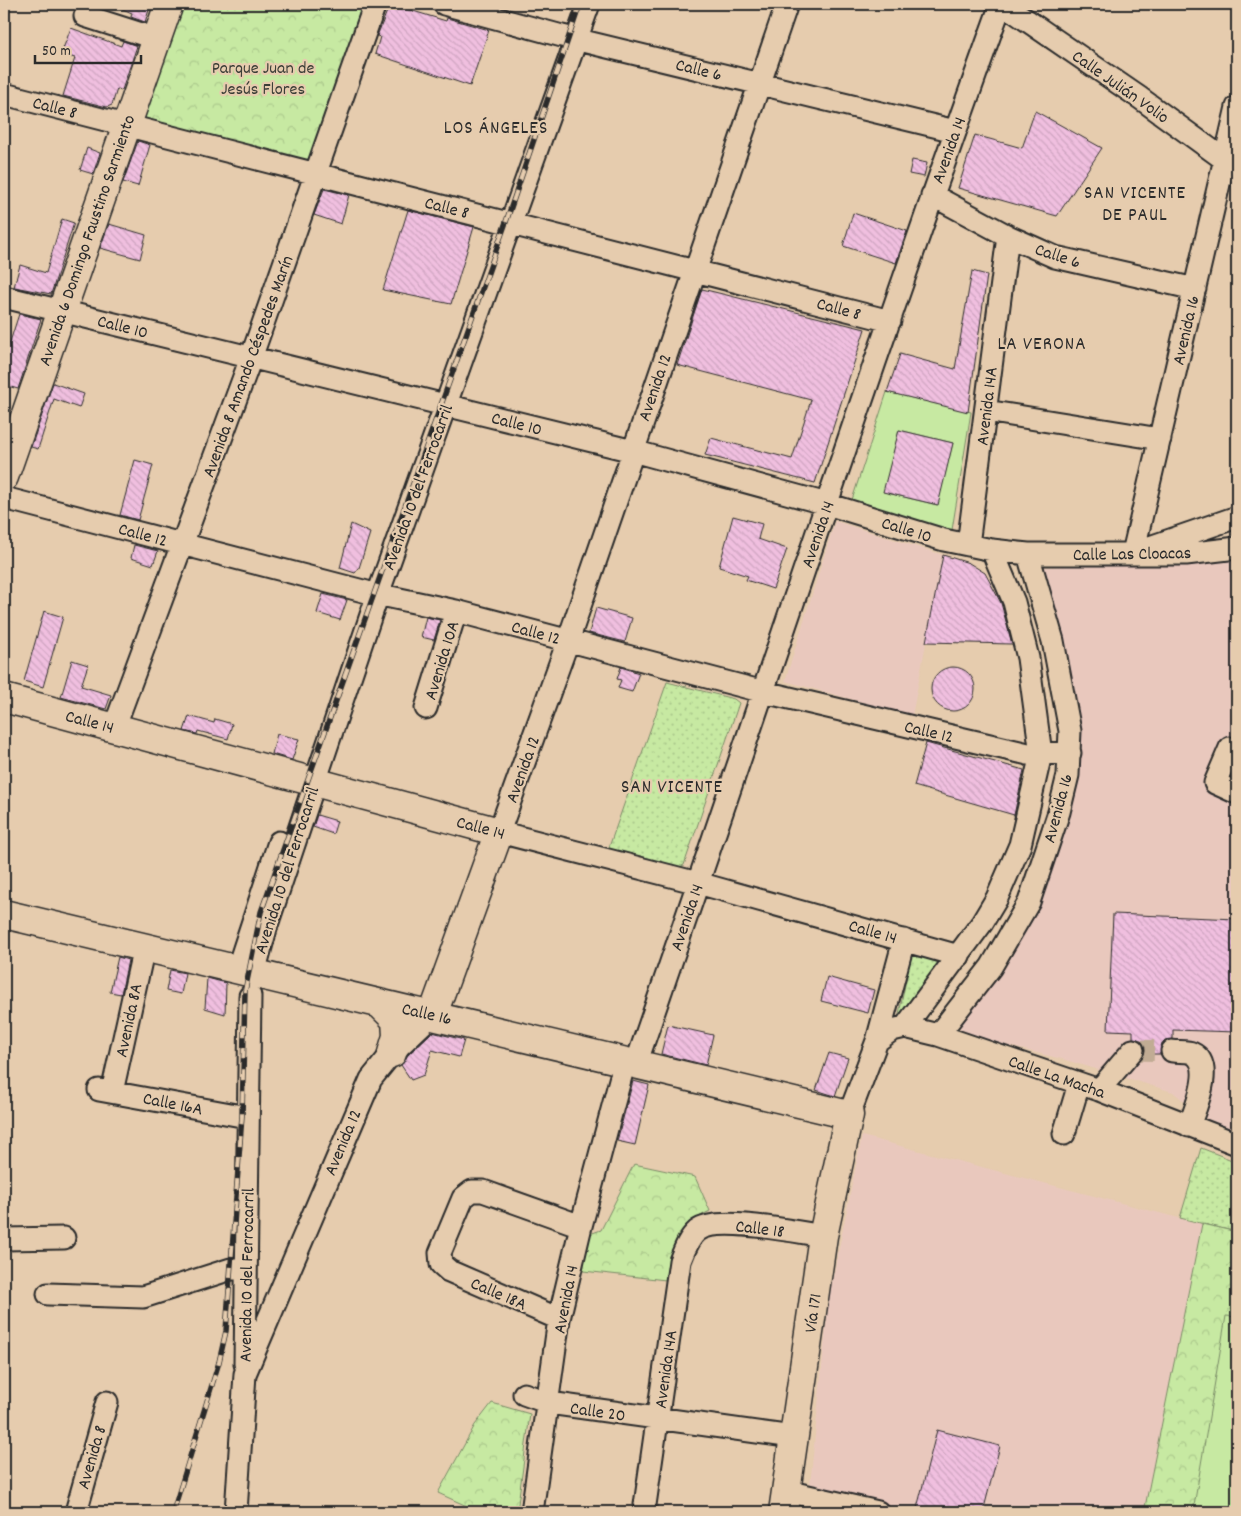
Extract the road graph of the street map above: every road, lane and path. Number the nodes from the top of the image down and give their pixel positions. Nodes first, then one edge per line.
1 (169, 4) edge
2 (375, 4) edge
3 (444, 4) edge
4 (573, 4) edge
5 (589, 4) edge
6 (787, 4) edge
7 (1002, 4) edge
8 (85, 16) dead end
9 (569, 37) junction
10 (157, 39) junction
11 (759, 83) junction
12 (4, 94) edge
13 (1237, 107) edge
14 (127, 125) junction
15 (955, 131) junction
16 (1231, 165) edge
17 (316, 173) junction
18 (932, 195) junction
19 (506, 222) junction
20 (1008, 236) junction
21 (694, 270) junction
22 (1195, 290) junction
23 (4, 296) edge
24 (62, 311) junction
25 (890, 322) junction
26 (251, 358) junction
27 (441, 404) junction
28 (986, 411) junction
29 (1160, 439) junction
30 (633, 451) junction
31 (4, 477) edge
32 (4, 498) edge
33 (827, 504) junction
34 (1237, 517) edge
35 (182, 544) junction
36 (968, 545) junction
37 (1237, 548) edge
38 (992, 550) junction
39 (1133, 553) junction
40 (1028, 554) junction
41 (373, 593) junction
42 (456, 611) junction
43 (568, 641) junction
44 (764, 692) junction
45 (4, 698) edge
46 (426, 708) dead end
47 (114, 728) junction
48 (1234, 750) edge
49 (1070, 753) junction
50 (1041, 754) junction
51 (308, 781) junction
52 (1237, 793) edge
53 (499, 832) junction
54 (698, 883) junction
55 (4, 914) edge
56 (904, 940) junction
57 (144, 947) junction
58 (959, 956) junction
59 (247, 980) junction
60 (379, 1003) junction
61 (432, 1014) junction
62 (905, 1027) junction
63 (938, 1035) junction
64 (876, 1041) junction
65 (1133, 1050) dead end
66 (1172, 1051) tunnel mouth
67 (392, 1052) junction
68 (630, 1063) junction
69 (1079, 1084) junction
70 (1099, 1090) junction
71 (106, 1091) joint
72 (849, 1115) junction
73 (247, 1117) junction
74 (1189, 1126) junction
75 (1064, 1134) dead end
76 (1237, 1144) edge
77 (581, 1226) junction
78 (697, 1231) joint
79 (823, 1236) junction
80 (64, 1238) dead end
81 (4, 1240) edge
82 (246, 1274) junction
83 (282, 1286) junction
84 (48, 1294) dead end
85 (559, 1319) junction
86 (245, 1374) junction
87 (524, 1394) dead end
88 (107, 1402) dead end
89 (549, 1404) junction
90 (658, 1420) junction
91 (793, 1437) junction
92 (785, 1501) edge
93 (76, 1512) edge
94 (236, 1512) edge
95 (532, 1512) edge
96 (644, 1512) edge
97 (878, 1512) edge

1 - 10 main road, Avenida 6 Domingo Faustino Sarmiento
2 - 17 street, Avenida 8 Amando Céspedes Marín
3 - 9 street, Calle 6
4 - 9 street, Avenida 10 del Ferrocarril
5 - 9 street, Avenida 10 del Ferrocarril
6 - 11 street, Avenida 12
7 - 15 street, Avenida 14
7 - 16 street, Calle Julián Volio
8 - 10 street
9 - 11 street, Calle 6
9 - 19 street, Avenida 10 del Ferrocarril
10 - 14 main road, Avenida 6 Domingo Faustino Sarmiento
11 - 15 street, Calle 6
11 - 21 street, Avenida 12
12 - 14 street, Calle 8
13 - 16 street, Avenida 16
14 - 17 street, Calle 8
14 - 24 main road, Avenida 6 Domingo Faustino Sarmiento
15 - 18 street, Avenida 14
16 - 22 street, Avenida 16
17 - 19 street, Calle 8
17 - 26 street, Avenida 8 Amando Céspedes Marín
18 - 20 street, Calle 6
18 - 25 street, Avenida 14
19 - 21 street, Calle 8
19 - 27 street, Avenida 10 del Ferrocarril
20 - 22 street, Calle 6
20 - 28 street, Avenida 14A
21 - 25 street, Calle 8
21 - 30 street, Avenida 12
22 - 29 street, Avenida 16
23 - 24 street, Calle 10
24 - 26 street, Calle 10
24 - 31 main road, Avenida 6 Domingo Faustino Sarmiento
25 - 33 street, Avenida 14
26 - 27 street, Calle 10
26 - 35 street, Avenida 8 Amando Céspedes Marín
27 - 30 street, Calle 10
27 - 41 street, Avenida 10 del Ferrocarril
28 - 29 street
28 - 36 street, Avenida 14A
29 - 39 street, Avenida 16
30 - 33 street, Calle 10
30 - 43 street, Avenida 12
32 - 35 street, Calle 12
33 - 36 street, Calle 10
33 - 44 street, Avenida 14
34 - 39 street
35 - 41 street, Calle 12
35 - 47 street, Avenida 8 Amando Céspedes Marín
36 - 38 street, Calle 10
37 - 39 street, Calle Las Cloacas
38 - 40 street, Calle 10
38 - 50 street, Avenida 16
39 - 40 street, Calle Las Cloacas
40 - 49 street, Avenida 16
41 - 42 street, Calle 12
41 - 51 street, Avenida 10 del Ferrocarril
42 - 43 street, Calle 12
42 - 46 street, Avenida 10A
43 - 44 street, Calle 12
43 - 53 street, Avenida 12
44 - 50 street, Calle 12
44 - 54 street, Avenida 14
45 - 47 main road, Calle 14
47 - 51 main road, Calle 14
48 - 52 street
49 - 50 street, Calle 12
49 - 63 street, Avenida 16
50 - 58 street, Avenida 16
51 - 53 main road, Calle 14
51 - 59 street, Avenida 10 del Ferrocarril
53 - 54 street, Calle 14
53 - 61 main road, Avenida 12
54 - 56 street, Calle 14
54 - 68 street, Avenida 14
55 - 57 main road, Calle 16
56 - 58 street, Calle 14
56 - 64 street
57 - 59 main road, Calle 16
57 - 71 street, Avenida 8A
58 - 62 street, Avenida 16
59 - 60 main road, Calle 16
59 - 73 street, Avenida 10 del Ferrocarril
60 - 61 main road, Calle 16
60 - 67 main road
61 - 67 street, Avenida 12
61 - 68 main road, Calle 16
62 - 63 street, Calle La Macha
62 - 64 street
63 - 69 street, Calle La Macha
64 - 72 street
65 - 70 street
66 - 74 street
67 - 83 street, Avenida 12
68 - 72 main road, Calle 16
68 - 77 street, Avenida 14
69 - 70 street, Calle La Macha
69 - 75 street
70 - 74 street, Calle La Macha
71 - 73 street, Calle 16A
72 - 79 main road, Vía 171
73 - 82 street, Avenida 10 del Ferrocarril
74 - 76 street, Calle La Macha
77 - 85 street, Avenida 14
77 - 85 street, Calle 18A
78 - 79 street, Calle 18
78 - 90 street, Avenida 14A
79 - 91 main road, Vía 171
80 - 81 street
82 - 83 street
82 - 84 street
82 - 86 street, Avenida 10 del Ferrocarril
83 - 86 street, Avenida 12
85 - 89 street, Avenida 14
86 - 94 street, Avenida 12
87 - 89 street, Calle 20
88 - 93 street, Avenida 8
89 - 90 street, Calle 20
89 - 95 street, Avenida 14
90 - 91 street, Calle 20
90 - 96 street, Avenida 14A
91 - 92 main road, Vía 171
92 - 97 street

